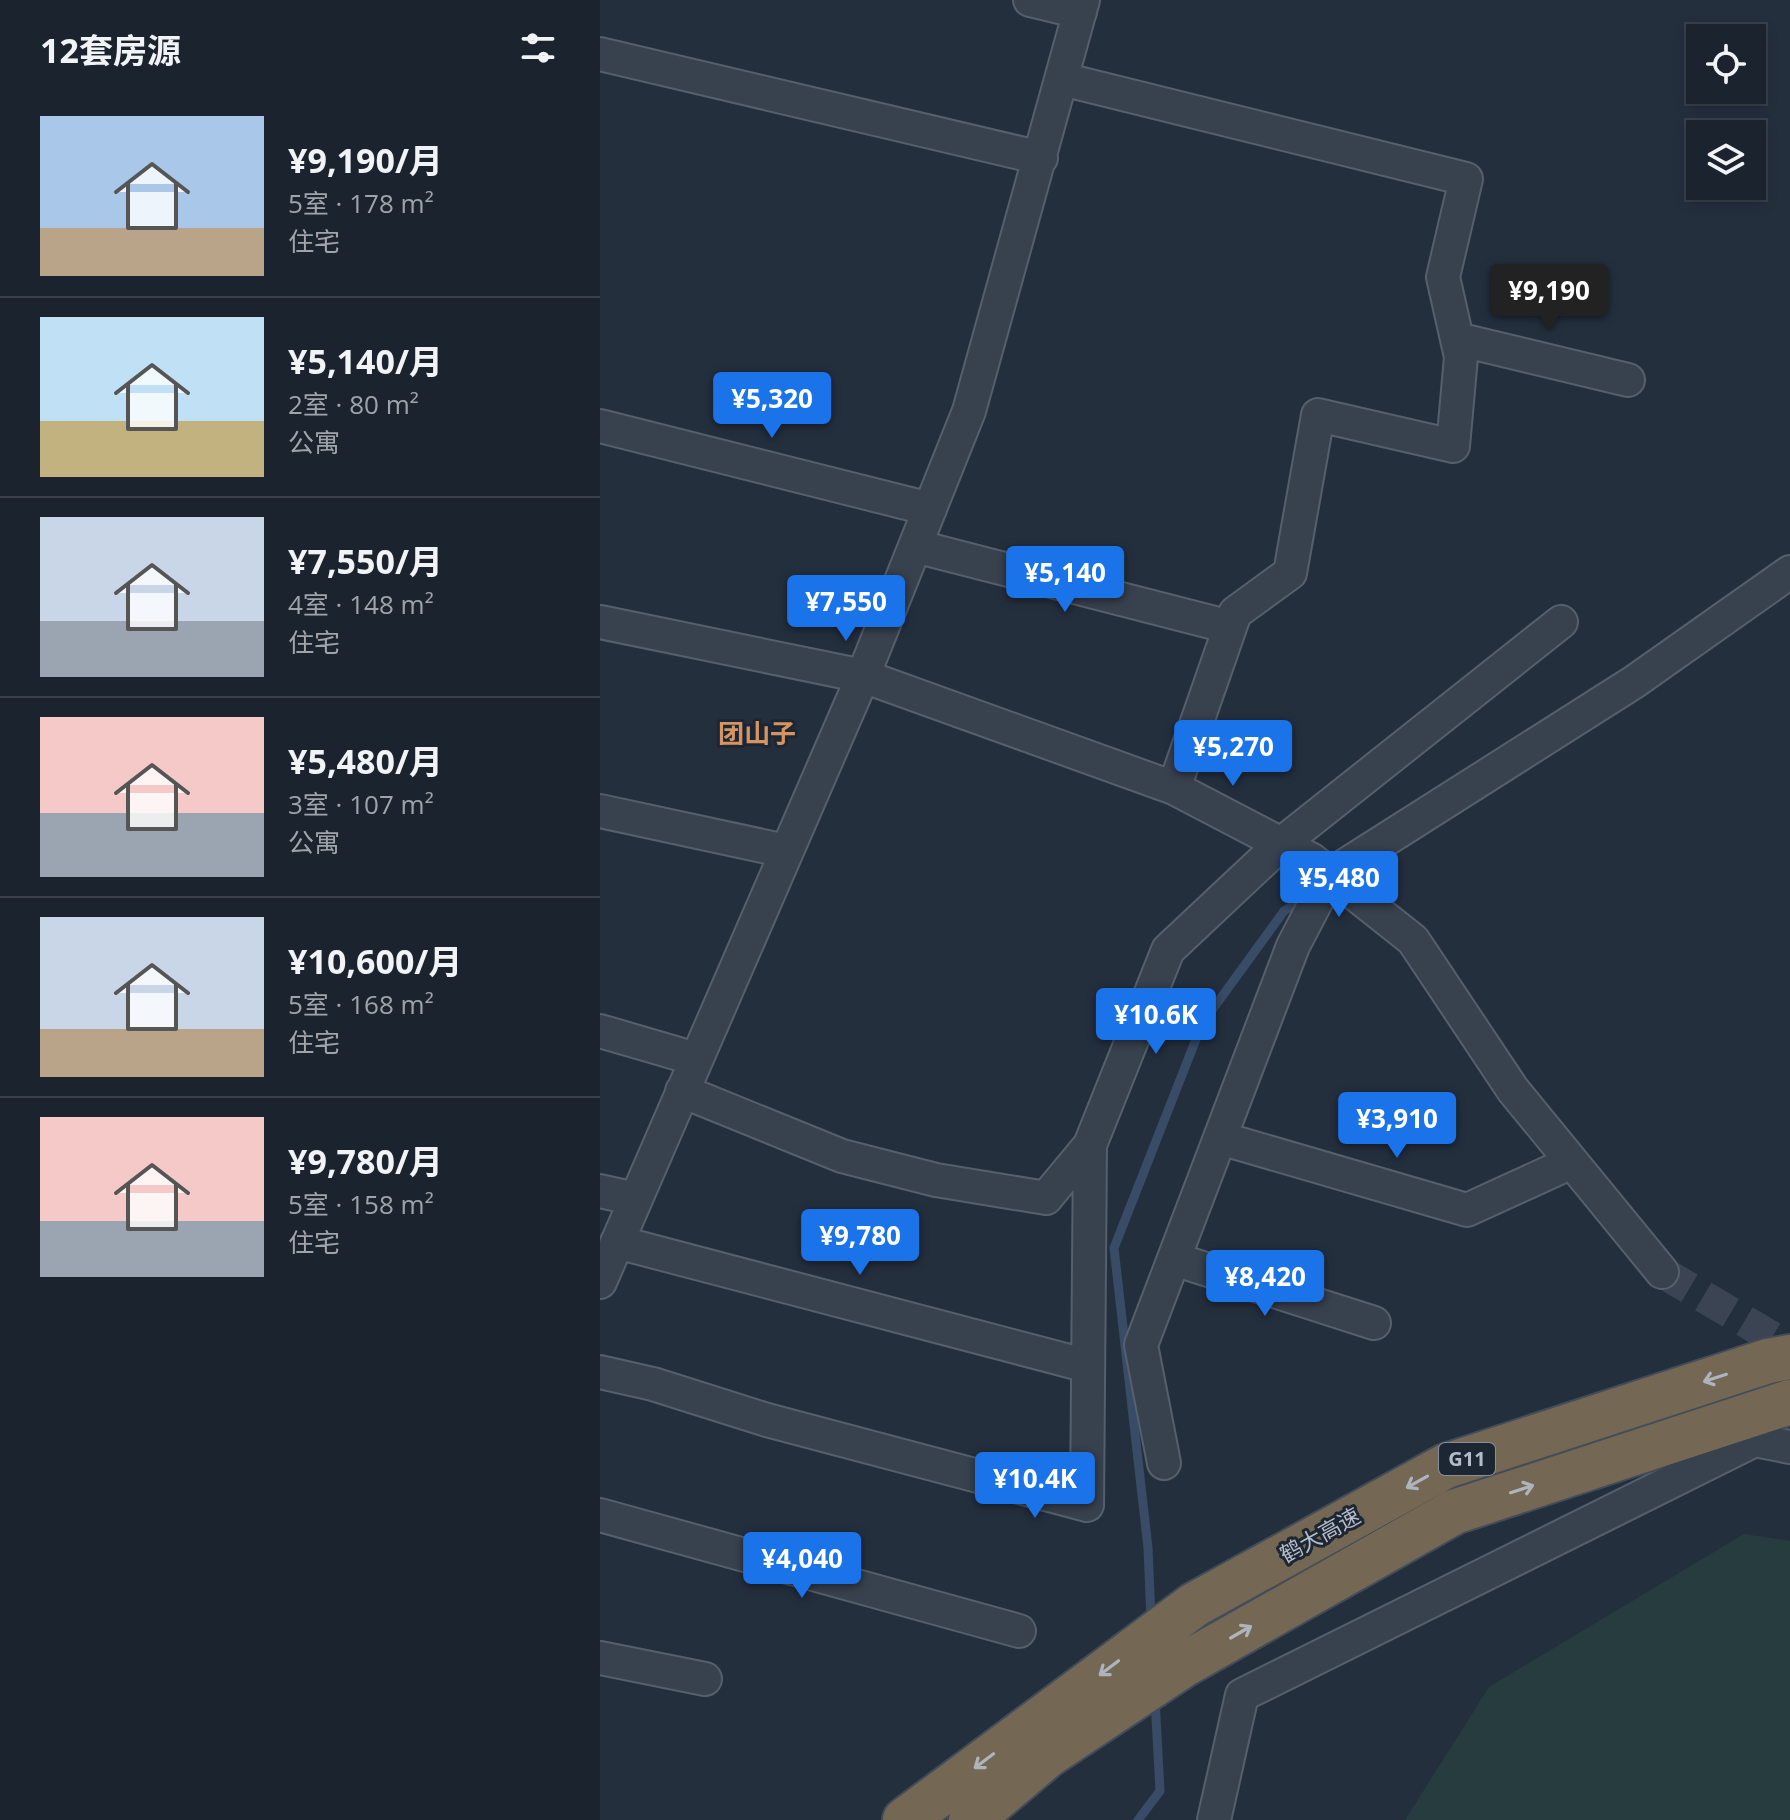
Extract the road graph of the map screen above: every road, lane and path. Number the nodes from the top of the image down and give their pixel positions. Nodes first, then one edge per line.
1 (1030, 0) edge
2 (1082, 6) edge
3 (600, 54) edge
4 (1062, 79) junction
5 (1041, 158) junction
6 (1457, 339) junction
7 (1628, 380) dead end
8 (600, 426) edge
9 (930, 509) junction
10 (915, 546) junction
11 (1790, 572) edge
12 (600, 622) edge
13 (1561, 622) dead end
14 (1230, 627) junction
15 (863, 676) junction
16 (1174, 788) junction
17 (600, 811) edge
18 (1281, 844) junction
19 (786, 851) junction
20 (1330, 875) junction
21 (600, 1031) edge
22 (696, 1059) junction
23 (682, 1091) junction
24 (1220, 1138) junction
25 (1090, 1145) junction
26 (1572, 1162) junction
27 (600, 1191) edge
28 (636, 1199) junction
29 (617, 1242) junction
30 (1174, 1259) junction
31 (1662, 1272) tunnel mouth
32 (600, 1282) edge
33 (1374, 1323) dead end
34 (1790, 1357) edge
35 (1088, 1366) junction
36 (600, 1372) edge
37 (1790, 1402) edge
38 (1790, 1447) edge
39 (1164, 1463) dead end
40 (600, 1515) edge
41 (1019, 1631) dead end
42 (600, 1658) edge
43 (705, 1679) dead end
44 (1048, 1735) junction
45 (905, 1820) edge
46 (971, 1820) edge
47 (1214, 1820) edge

1 - 2 street
2 - 4 street
3 - 5 street
4 - 5 street
4 - 6 street
5 - 9 street
6 - 7 street
6 - 14 street
8 - 9 street
9 - 10 street
10 - 14 street
10 - 15 street
11 - 20 street
12 - 15 street
13 - 18 street
14 - 16 street
15 - 16 street
15 - 19 street
16 - 18 street
17 - 19 street
18 - 20 street
18 - 25 street
19 - 22 street
20 - 24 street
20 - 26 street
21 - 22 street
22 - 23 street
23 - 25 street
23 - 28 street
24 - 26 street
24 - 30 street
25 - 35 street
26 - 31 street
27 - 28 street
28 - 29 street
29 - 32 street
29 - 35 street
30 - 33 street
30 - 39 street
34 -> 44 highway, 鹤大高速 / G11
35 - 36 street
44 -> 37 highway, 鹤大高速 / G11
38 - 47 street
40 - 41 street
42 - 43 street
44 -> 45 highway, 鹤大高速 / G11
44 - 46 highway, 鹤大高速 / G11

